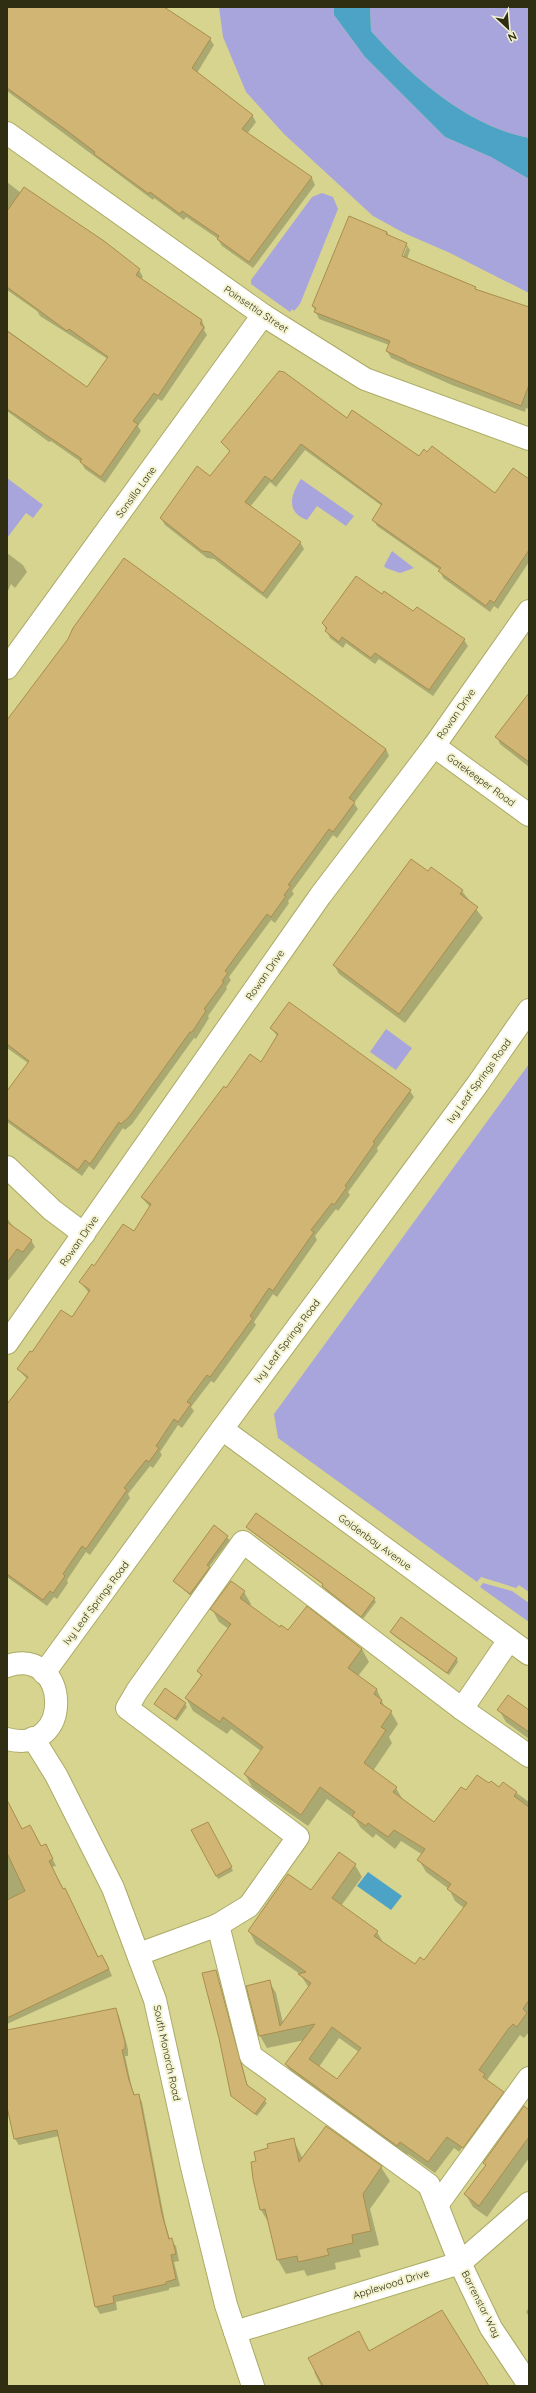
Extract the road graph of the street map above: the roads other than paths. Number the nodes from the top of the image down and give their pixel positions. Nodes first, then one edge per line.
1 (7, 133) edge
2 (263, 315) junction
3 (529, 439) edge
4 (529, 611) edge
5 (7, 668) edge
6 (434, 746) junction
7 (529, 815) edge
8 (529, 1010) edge
9 (7, 1167) edge
10 (84, 1234) junction
11 (7, 1343) edge
12 (222, 1429) junction
13 (509, 1640) junction
14 (529, 1654) edge
15 (7, 1666) edge
16 (44, 1673) junction
17 (462, 1709) junction
18 (33, 1738) junction
19 (7, 1739) edge
20 (529, 1756) edge
21 (218, 1925) junction
22 (139, 1954) junction
23 (529, 2078) edge
24 (529, 2203) edge
25 (437, 2205) junction
26 (460, 2263) junction
27 (235, 2332) junction
28 (529, 2385) edge
29 (253, 2386) edge

1 - 2 street, Poinsettia Street
2 - 3 street, Poinsettia Street
2 - 5 street, Sonsilla Lane
4 - 6 street, Rowan Drive
6 - 7 street, Gatekeeper Road
6 - 10 street, Rowan Drive
8 - 12 street, Ivy Leaf Springs Road
9 - 10 street
10 - 11 street, Rowan Drive
12 - 13 street, Goldenbay Avenue
12 - 16 street, Ivy Leaf Springs Road
13 - 14 street, Goldenbay Avenue
13 - 17 street
15 - 16 street
16 - 18 street
17 - 20 street
17 - 21 street
18 - 19 street
18 - 22 street, South Monarch Road
21 - 22 street
21 - 25 street, Barrenstar Way
22 - 27 street, South Monarch Road
23 - 25 street
24 - 26 street, Applewood Drive
25 - 26 street, Barrenstar Way
26 - 27 street, Applewood Drive
26 - 28 street, Barrenstar Way
27 - 29 street, South Monarch Road

